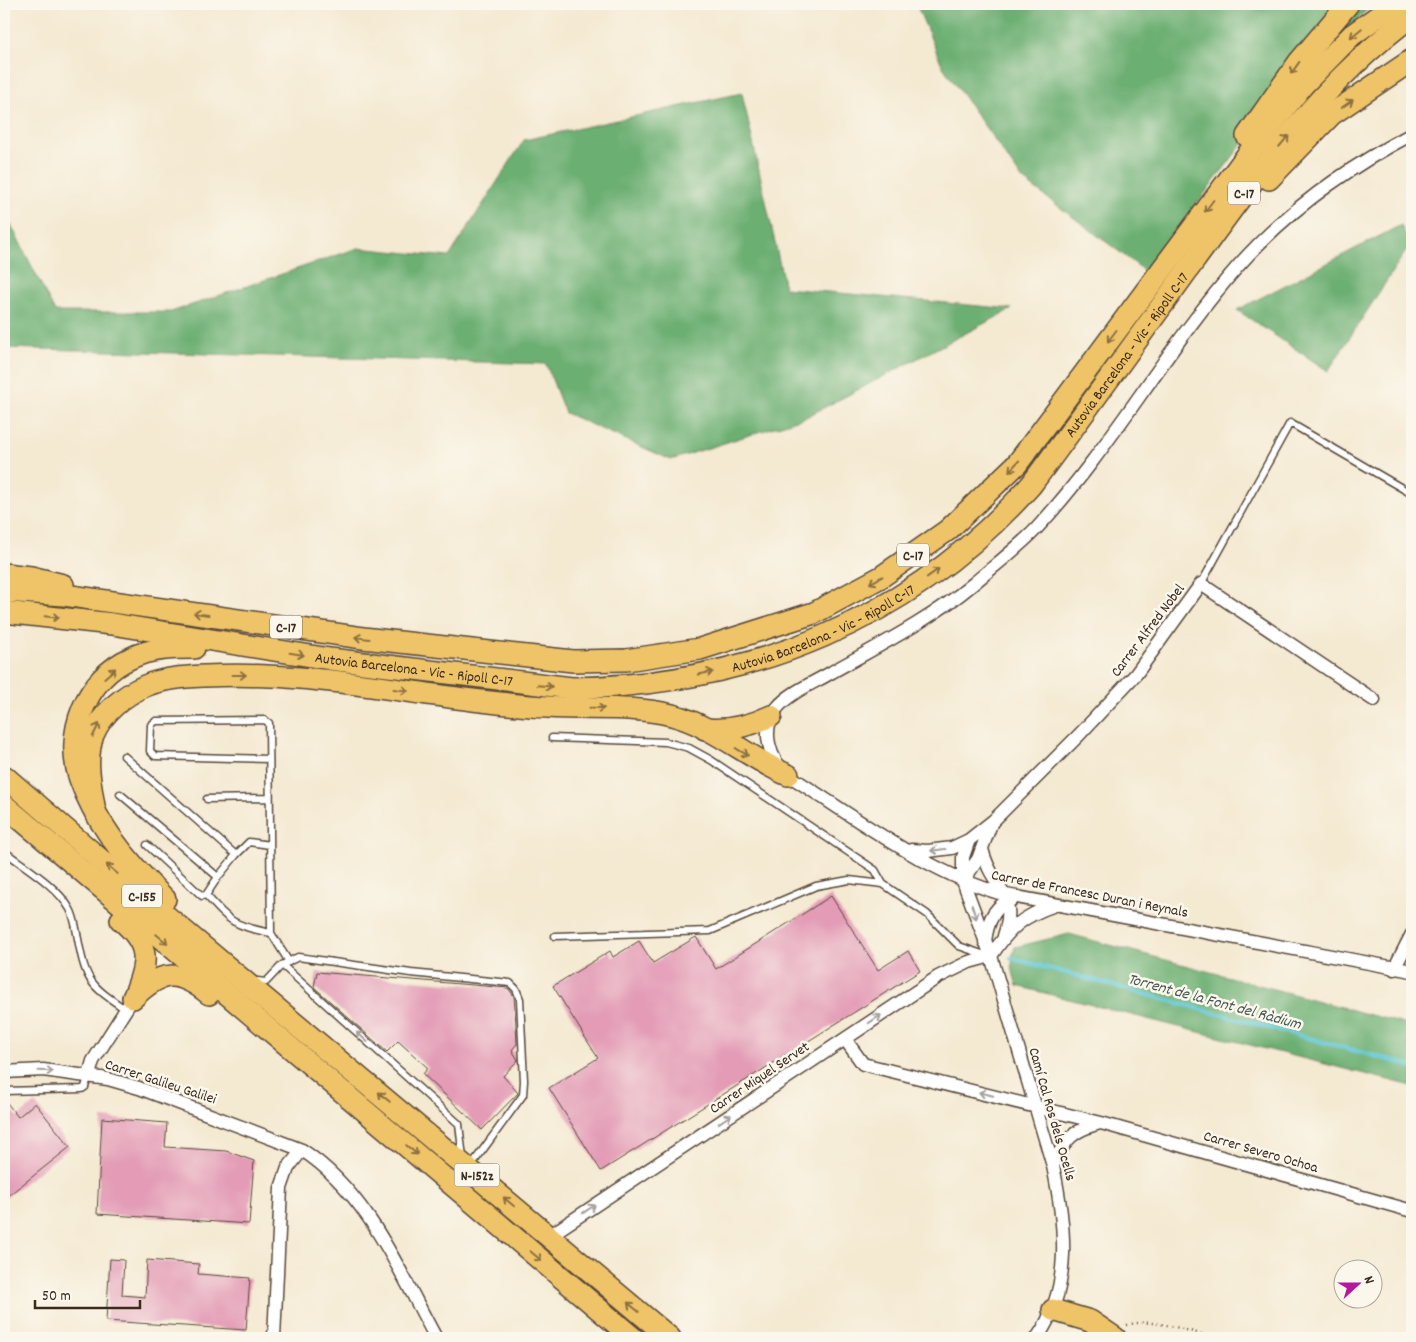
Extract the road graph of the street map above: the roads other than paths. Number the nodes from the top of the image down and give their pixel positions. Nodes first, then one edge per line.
1 (1348, 4) edge
2 (1395, 4) edge
3 (1412, 16) edge
4 (1412, 60) edge
5 (1412, 134) edge
6 (1239, 167) junction
7 (1100, 392) junction
8 (1412, 494) edge
9 (4, 574) edge
10 (1201, 584) junction
11 (4, 591) edge
12 (145, 606) junction
13 (4, 612) edge
14 (249, 646) junction
15 (1374, 700) dead end
16 (771, 716) junction
17 (705, 729) junction
18 (552, 738) dead end
19 (124, 756) dead end
20 (269, 759) junction
21 (788, 775) junction
22 (4, 776) edge
23 (120, 794) dead end
24 (269, 798) junction
25 (207, 799) dead end
26 (4, 805) edge
27 (95, 812) junction
28 (20, 819) junction
29 (993, 821) junction
30 (969, 840) junction
31 (147, 845) dead end
32 (270, 845) junction
33 (906, 849) junction
34 (982, 849) junction
35 (4, 851) edge
36 (236, 855) junction
37 (218, 877) junction
38 (963, 881) junction
39 (883, 884) junction
40 (206, 894) junction
41 (1010, 897) junction
42 (1058, 904) junction
43 (271, 933) junction
44 (1412, 934) edge
45 (555, 936) dead end
46 (1004, 936) junction
47 (985, 942) junction
48 (145, 950) junction
49 (991, 956) junction
50 (288, 962) junction
51 (282, 965) junction
52 (1394, 969) junction
53 (1412, 971) edge
54 (166, 976) junction
55 (257, 981) junction
56 (129, 1003) junction
57 (284, 1013) junction
58 (845, 1039) junction
59 (4, 1072) edge
60 (89, 1075) junction
61 (335, 1085) junction
62 (4, 1091) edge
63 (1034, 1106) junction
64 (1101, 1123) junction
65 (302, 1150) junction
66 (1053, 1166) junction
67 (466, 1167) junction
68 (1412, 1211) edge
69 (549, 1236) junction
70 (1053, 1310) junction
71 (1114, 1336) edge
72 (274, 1338) edge
73 (436, 1338) edge
74 (633, 1338) edge
75 (670, 1338) edge
76 (1037, 1338) edge

1 -> 6 highway
2 -> 6 highway, Autovia Barcelona - Vic - Ripoll C-17 / C-17
7 -> 3 highway, Autovia Barcelona - Vic - Ripoll C-17 / C-17
7 -> 4 highway
5 - 16 street
6 -> 12 highway, Autovia Barcelona - Vic - Ripoll C-17 / C-17
14 -> 7 highway, Autovia Barcelona - Vic - Ripoll C-17 / C-17
8 - 10 lane
9 - 12 highway
10 - 15 street, Carrer Alfred Nobel
10 - 29 street, Carrer Alfred Nobel
11 - 12 highway, Autovia Barcelona - Vic - Ripoll C-17 / C-17
13 -> 14 highway, Autovia Barcelona - Vic - Ripoll C-17 / C-17
27 -> 14 highway
16 - 17 highway
16 - 21 street, Carrer de Francesc Duran i Reynals
17 -> 21 highway
27 -> 17 highway
18 - 39 lane
19 - 36 lane
20 - 20 lane
20 - 24 lane
21 - 33 street, Carrer de Francesc Duran i Reynals
57 -> 22 highway, C-155
23 - 37 lane
24 - 25 lane
24 - 32 lane
26 - 28 highway, N-152z
27 - 55 highway
28 - 48 highway
28 -> 61 highway, N-152z
29 - 30 street, Carrer Alfred Nobel
29 - 34 street, Carrer Alfred Nobel
30 -> 33 street, Carrer Alfred Nobel
30 - 38 street
31 - 40 lane
32 - 36 lane
32 - 43 lane
33 - 38 street, Carrer de Francesc Duran i Reynals
34 - 38 street, Carrer Alfred Nobel
34 - 41 street
35 - 56 lane
36 - 37 lane
37 - 40 lane
38 - 41 street, Carrer de Francesc Duran i Reynals
38 -> 47 street, Camí Cal Ros dels Ocells
39 - 45 lane
39 - 49 lane
40 - 43 lane
41 - 42 street, Carrer de Francesc Duran i Reynals
41 - 46 street
41 - 47 street
42 - 46 street
42 - 52 street, Carrer de Francesc Duran i Reynals
43 - 50 lane
44 - 52 street
46 - 49 street
47 - 49 street, Camí Cal Ros dels Ocells
48 - 54 highway
48 - 56 highway
58 -> 49 street, Carrer Miquel Servet
49 - 63 street, Camí Cal Ros dels Ocells
50 - 51 lane
50 - 67 lane
51 - 55 lane
67 -> 51 lane
52 - 53 street, Carrer de Francesc Duran i Reynals
54 - 56 highway
54 - 61 highway
55 - 57 highway
56 - 60 street
67 -> 57 highway, N-152z
63 -> 58 street, Carrer Severo Ochoa
69 -> 58 street, Carrer Miquel Servet
59 -> 60 street, Carrer Galileu Galilei
60 - 62 lane
60 - 65 street, Carrer Galileu Galilei
61 -> 74 highway, N-152z
63 - 64 street, Carrer Severo Ochoa
63 - 66 street, Camí Cal Ros dels Ocells
64 - 66 street
64 - 68 street, Carrer Severo Ochoa
65 - 72 street
65 - 73 street, Carrer Galileu Galilei
66 - 70 street, Camí Cal Ros dels Ocells
69 -> 67 highway, N-152z
75 -> 69 highway, N-152z
70 - 71 highway
70 - 76 street, Camí Cal Ros dels Ocells

